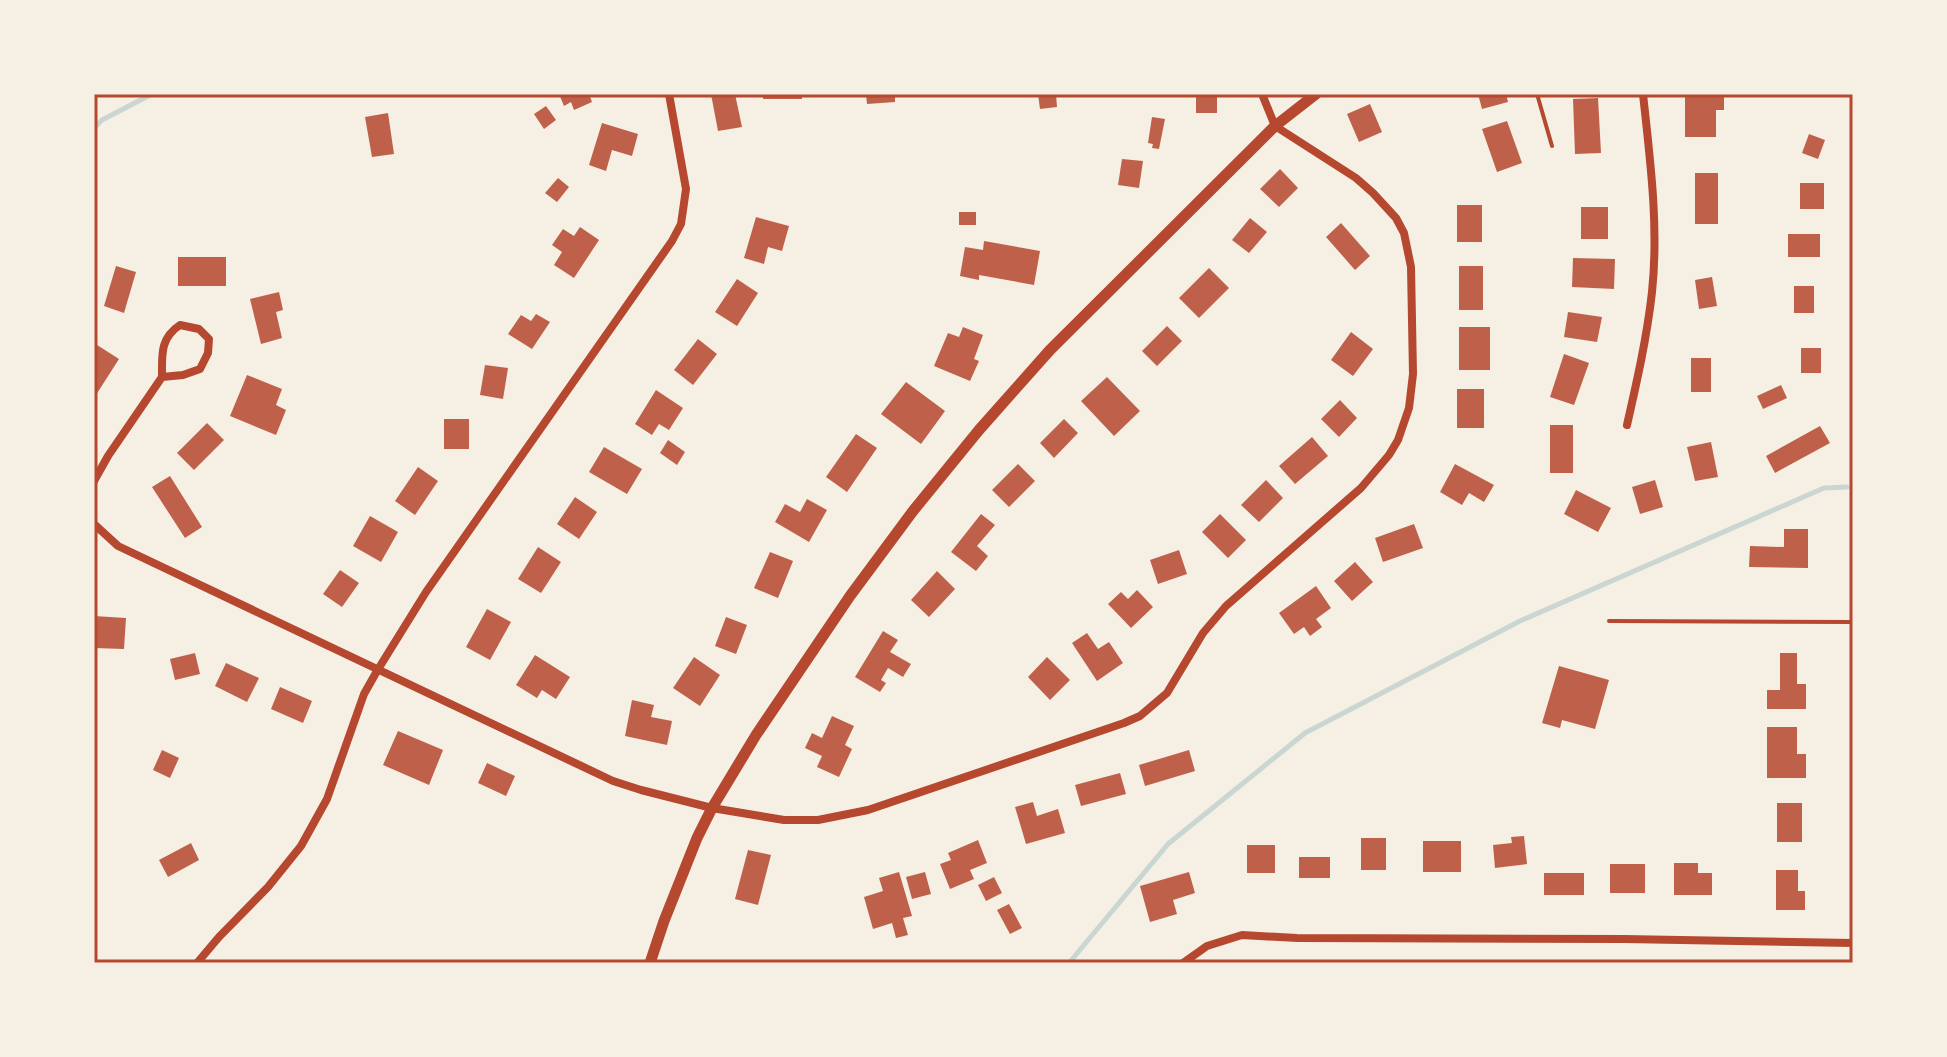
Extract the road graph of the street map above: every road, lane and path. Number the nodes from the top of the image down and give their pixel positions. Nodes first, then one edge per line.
1 (669, 94) edge
2 (1262, 94) edge
3 (1316, 94) edge
4 (1537, 94) edge
5 (1643, 94) edge
6 (1275, 126) junction
7 (1552, 146) dead end
8 (162, 377) junction
9 (1627, 425) dead end
10 (94, 481) edge
11 (94, 524) edge
12 (1609, 621) dead end
13 (1853, 622) edge
14 (377, 671) junction
15 (712, 808) junction
16 (1853, 943) edge
17 (197, 963) edge
18 (650, 963) edge
19 (1183, 963) edge

1 - 14 street
2 - 6 street
3 - 6 street
4 - 7 lane
5 - 9 street
6 - 15 street
6 - 15 street
8 - 8 street
8 - 10 street
11 - 14 street
12 - 13 lane
14 - 15 street
14 - 17 street
15 - 18 street
16 - 19 street

